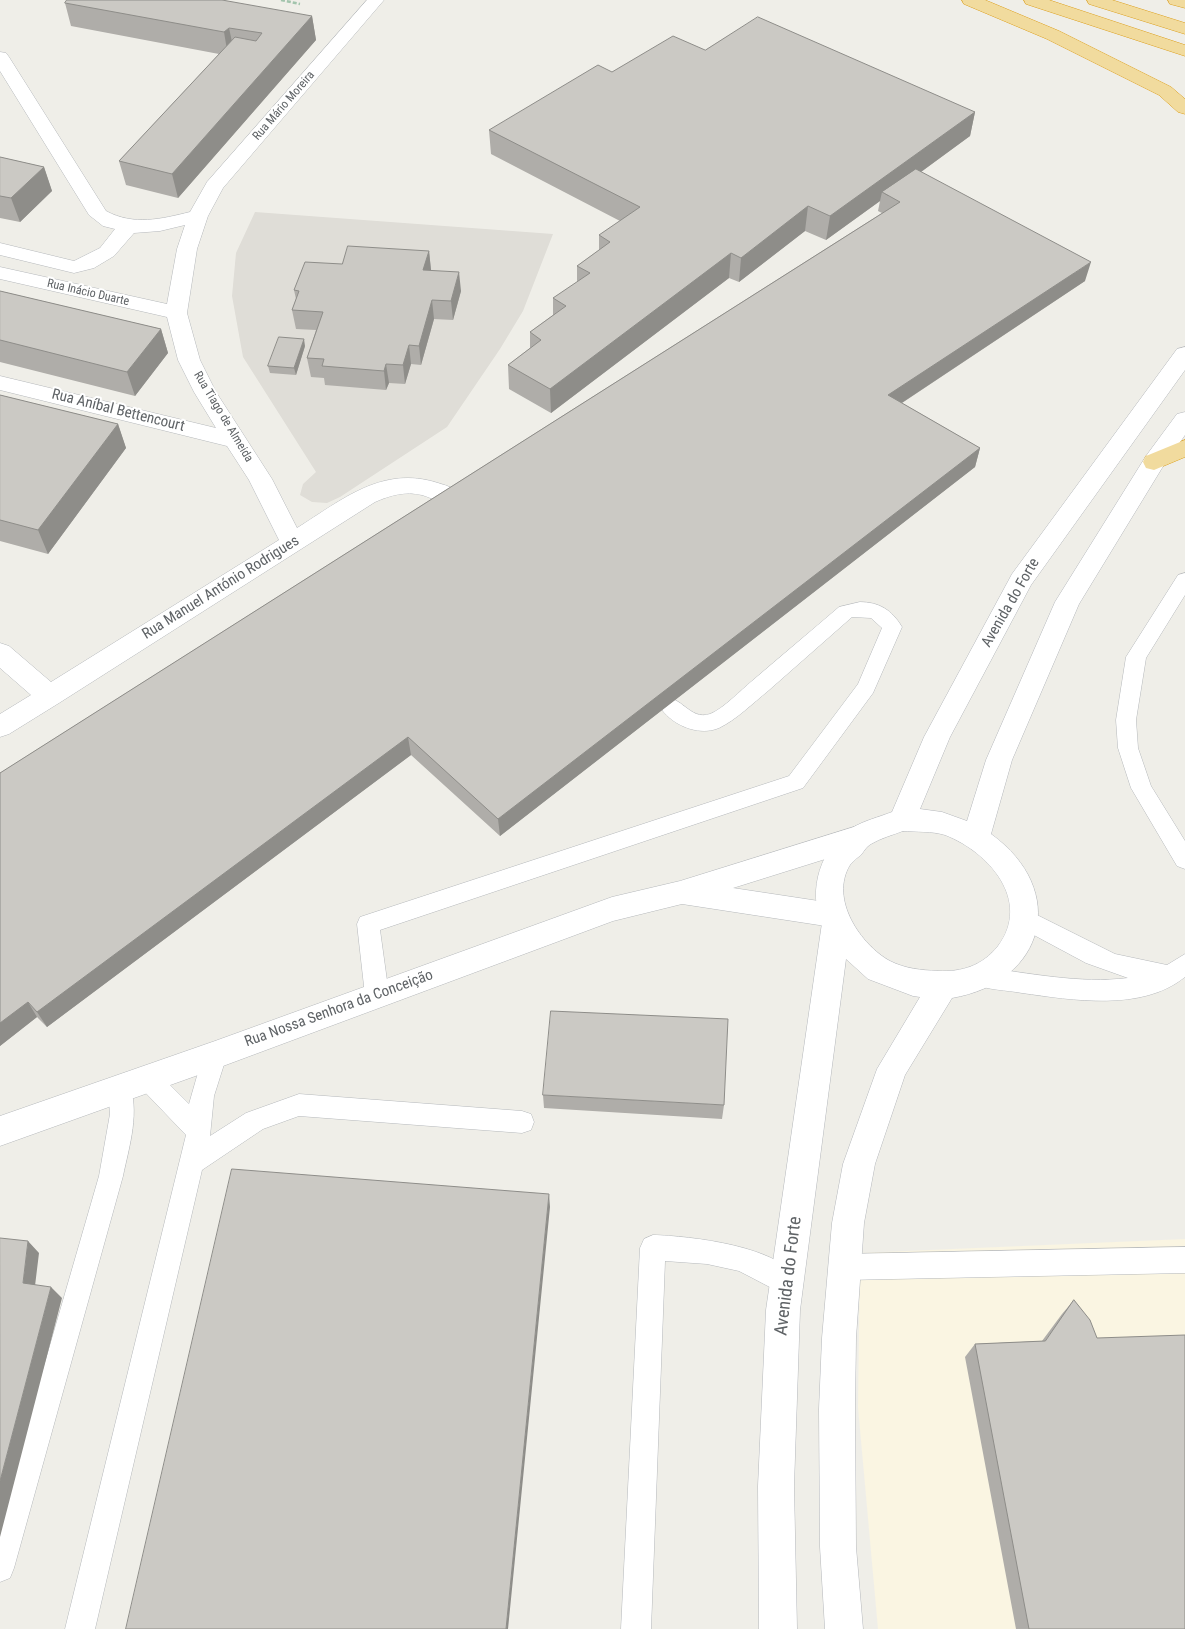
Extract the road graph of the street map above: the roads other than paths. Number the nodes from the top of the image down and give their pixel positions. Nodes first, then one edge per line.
1 (376, 0) edge
2 (970, 0) edge
3 (1032, 0) edge
4 (1095, 0) edge
5 (1176, 0) edge
6 (1185, 3) edge
7 (1185, 29) edge
8 (1185, 51) edge
9 (0, 57) edge
10 (1185, 108) edge
11 (198, 216) junction
12 (128, 227) junction
13 (0, 249) edge
14 (0, 273) edge
15 (176, 313) junction
16 (1185, 354) edge
17 (0, 383) edge
18 (1185, 419) edge
19 (236, 440) junction
20 (1185, 448) edge
21 (1154, 462) junction
22 (452, 498) edge
23 (293, 543) junction
24 (1185, 580) edge
25 (0, 653) edge
26 (50, 696) junction
27 (669, 705) edge
28 (0, 726) edge
29 (902, 820) junction
30 (976, 837) junction
31 (857, 838) junction
32 (1185, 858) edge
33 (680, 893) junction
34 (1025, 919) junction
35 (834, 920) junction
36 (1178, 969) edge
37 (981, 977) junction
38 (943, 986) junction
39 (377, 995) junction
40 (215, 1055) junction
41 (148, 1079) junction
42 (120, 1089) junction
43 (522, 1122) dead end
44 (199, 1130) junction
45 (0, 1131) edge
46 (191, 1164) junction
47 (1185, 1260) edge
48 (844, 1267) junction
49 (787, 1283) junction
50 (0, 1568) edge
51 (80, 1629) edge
52 (636, 1629) edge
53 (778, 1629) edge
54 (844, 1629) edge

1 - 11 street, Rua Mário Moreira
2 - 10 highway
3 - 8 highway
4 - 7 highway
5 - 6 highway
9 - 12 street
11 - 12 street
11 - 15 street, Rua Tiago de Almeida
12 - 13 street, Rua Inácio Duarte
14 - 15 street, Rua Inácio Duarte
15 - 19 street, Rua Tiago de Almeida
16 - 29 street, Avenida do Forte
17 - 19 street, Rua Aníbal Bettencourt
18 - 21 street
19 - 23 street, Rua Tiago de Almeida
20 - 21 highway
21 - 30 street
22 - 23 street, Rua Manuel António Rodrigues
23 - 26 street, Rua Manuel António Rodrigues
24 - 32 lane
25 - 26 street
26 - 28 street, Rua Manuel António Rodrigues
27 - 39 lane
29 - 30 street, Avenida do Forte
29 - 31 street, Avenida do Forte
30 - 34 street, Avenida do Forte
31 - 33 street, Rua Nossa Senhora da Conceição
31 - 35 street, Avenida do Forte
33 - 35 street, Rua Nossa Senhora da Conceição
33 - 39 street, Rua Nossa Senhora da Conceição
34 - 36 lane
34 - 37 street, Avenida do Forte
35 - 38 street, Avenida do Forte
35 - 49 street, Avenida do Forte
36 - 37 lane
37 - 38 street, Avenida do Forte
38 - 48 street
39 - 40 street, Rua Nossa Senhora da Conceição
40 - 41 street, Rua Nossa Senhora da Conceição
40 - 44 lane
41 - 42 street, Rua Nossa Senhora da Conceição
41 - 44 lane
42 - 45 street, Rua Nossa Senhora da Conceição
42 - 50 lane
43 - 46 lane
44 - 46 lane
46 - 51 lane
47 - 48 lane
48 - 54 street
49 - 52 lane
49 - 53 street, Avenida do Forte

